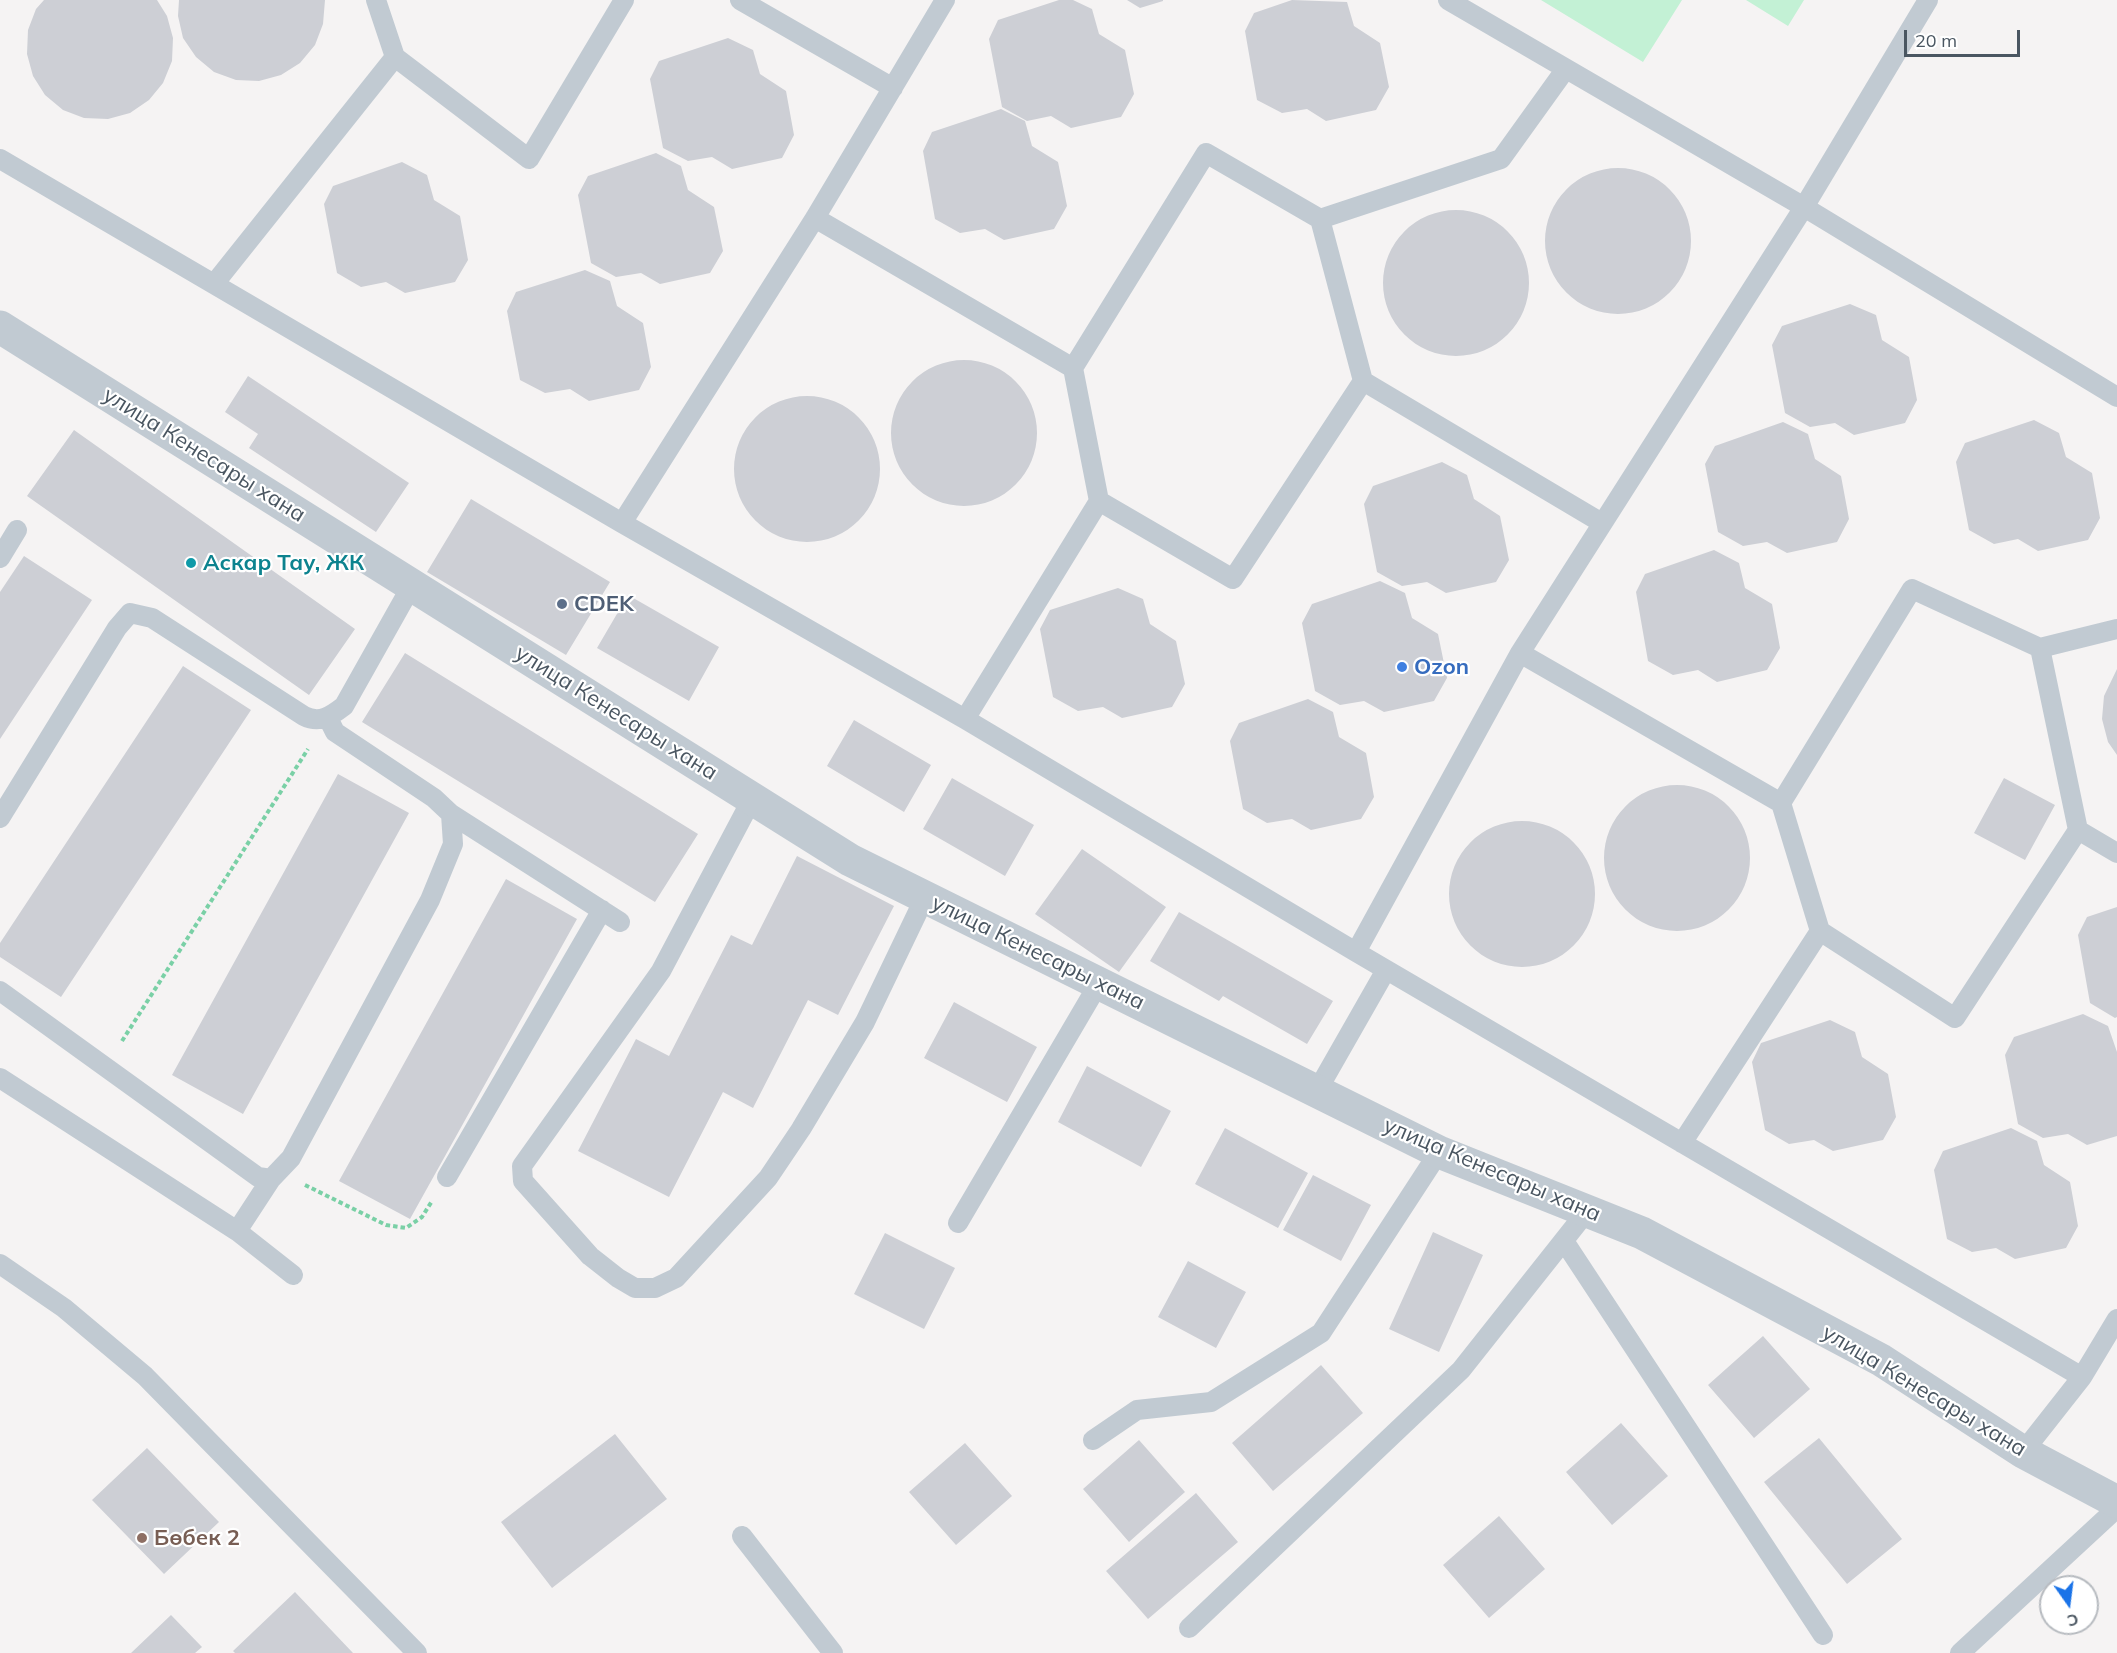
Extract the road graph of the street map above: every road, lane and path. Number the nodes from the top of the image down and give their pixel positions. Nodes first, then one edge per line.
1 (376, 0) edge
2 (624, 0) edge
3 (740, 0) edge
4 (945, 0) edge
5 (1448, 0) edge
6 (1928, 0) edge
7 (395, 57) junction
8 (1565, 70) junction
9 (893, 88) junction
10 (0, 159) edge
11 (1804, 207) junction
12 (815, 218) junction
13 (1320, 219) junction
14 (214, 284) junction
15 (0, 327) edge
16 (1073, 368) junction
17 (1363, 381) junction
18 (2117, 397) edge
19 (1099, 501) junction
20 (622, 523) junction
21 (1602, 523) junction
22 (17, 530) dead end
23 (0, 558) edge
24 (412, 585) junction
25 (2117, 629) edge
26 (2040, 648) junction
27 (1520, 652) junction
28 (328, 718) junction
29 (965, 719) junction
30 (752, 799) junction
31 (1781, 803) junction
32 (451, 814) junction
33 (0, 818) edge
34 (2078, 830) junction
35 (2117, 853) edge
36 (925, 897) junction
37 (602, 910) junction
38 (620, 922) dead end
39 (1820, 931) junction
40 (1356, 952) junction
41 (1386, 970) junction
42 (1099, 983) junction
43 (0, 991) edge
44 (106, 1067) junction
45 (0, 1078) edge
46 (1317, 1091) junction
47 (1682, 1143) junction
48 (1439, 1152) junction
49 (275, 1176) junction
50 (447, 1177) joint
51 (1587, 1211) junction
52 (958, 1223) dead end
53 (237, 1231) junction
54 (1564, 1241) junction
55 (0, 1264) edge
56 (293, 1275) dead end
57 (2117, 1319) edge
58 (2082, 1377) junction
59 (1093, 1440) dead end
60 (2023, 1452) junction
61 (2117, 1502) edge
62 (2117, 1508) edge
63 (742, 1536) dead end
64 (1189, 1628) dead end
65 (1824, 1635) dead end
66 (417, 1653) edge
67 (833, 1653) edge
68 (1960, 1653) edge

1 - 7 lane
2 - 7 lane
3 - 9 lane
4 - 9 lane
5 - 8 lane
6 - 11 lane
7 - 14 lane
8 - 11 lane
8 - 13 lane
9 - 12 lane
10 - 14 lane
11 - 18 lane
11 - 21 lane
12 - 16 lane
12 - 20 lane
13 - 16 lane
13 - 17 lane
14 - 20 lane
15 - 24 street, улица Кенесары хана
16 - 19 lane
17 - 19 lane
17 - 21 lane
19 - 29 lane
20 - 29 lane
21 - 27 lane
22 - 23 lane
24 - 28 lane
24 - 30 street, улица Кенесары хана
25 - 26 lane
26 - 31 lane
26 - 34 lane
27 - 31 lane
27 - 40 lane
28 - 32 lane
28 - 33 lane
28 - 44 path
29 - 40 lane
30 - 36 street, улица Кенесары хана
30 - 36 lane
31 - 39 lane
32 - 37 lane
32 - 49 lane
34 - 35 lane
34 - 39 lane
36 - 42 street, улица Кенесары хана
37 - 38 lane
37 - 50 lane
39 - 47 lane
40 - 41 lane
41 - 46 lane
41 - 47 lane
42 - 46 street, улица Кенесары хана
42 - 52 lane
43 - 44 lane
44 - 49 lane
45 - 53 lane
46 - 48 street, улица Кенесары хана
47 - 58 lane
48 - 51 street, улица Кенесары хана
48 - 59 lane
49 - 50 path
49 - 53 lane
51 - 54 lane
51 - 60 street, улица Кенесары хана
53 - 56 lane
54 - 64 lane
54 - 65 lane
55 - 66 lane
57 - 58 lane
58 - 60 lane
60 - 61 street, улица Кенесары хана
62 - 68 lane
63 - 67 lane

